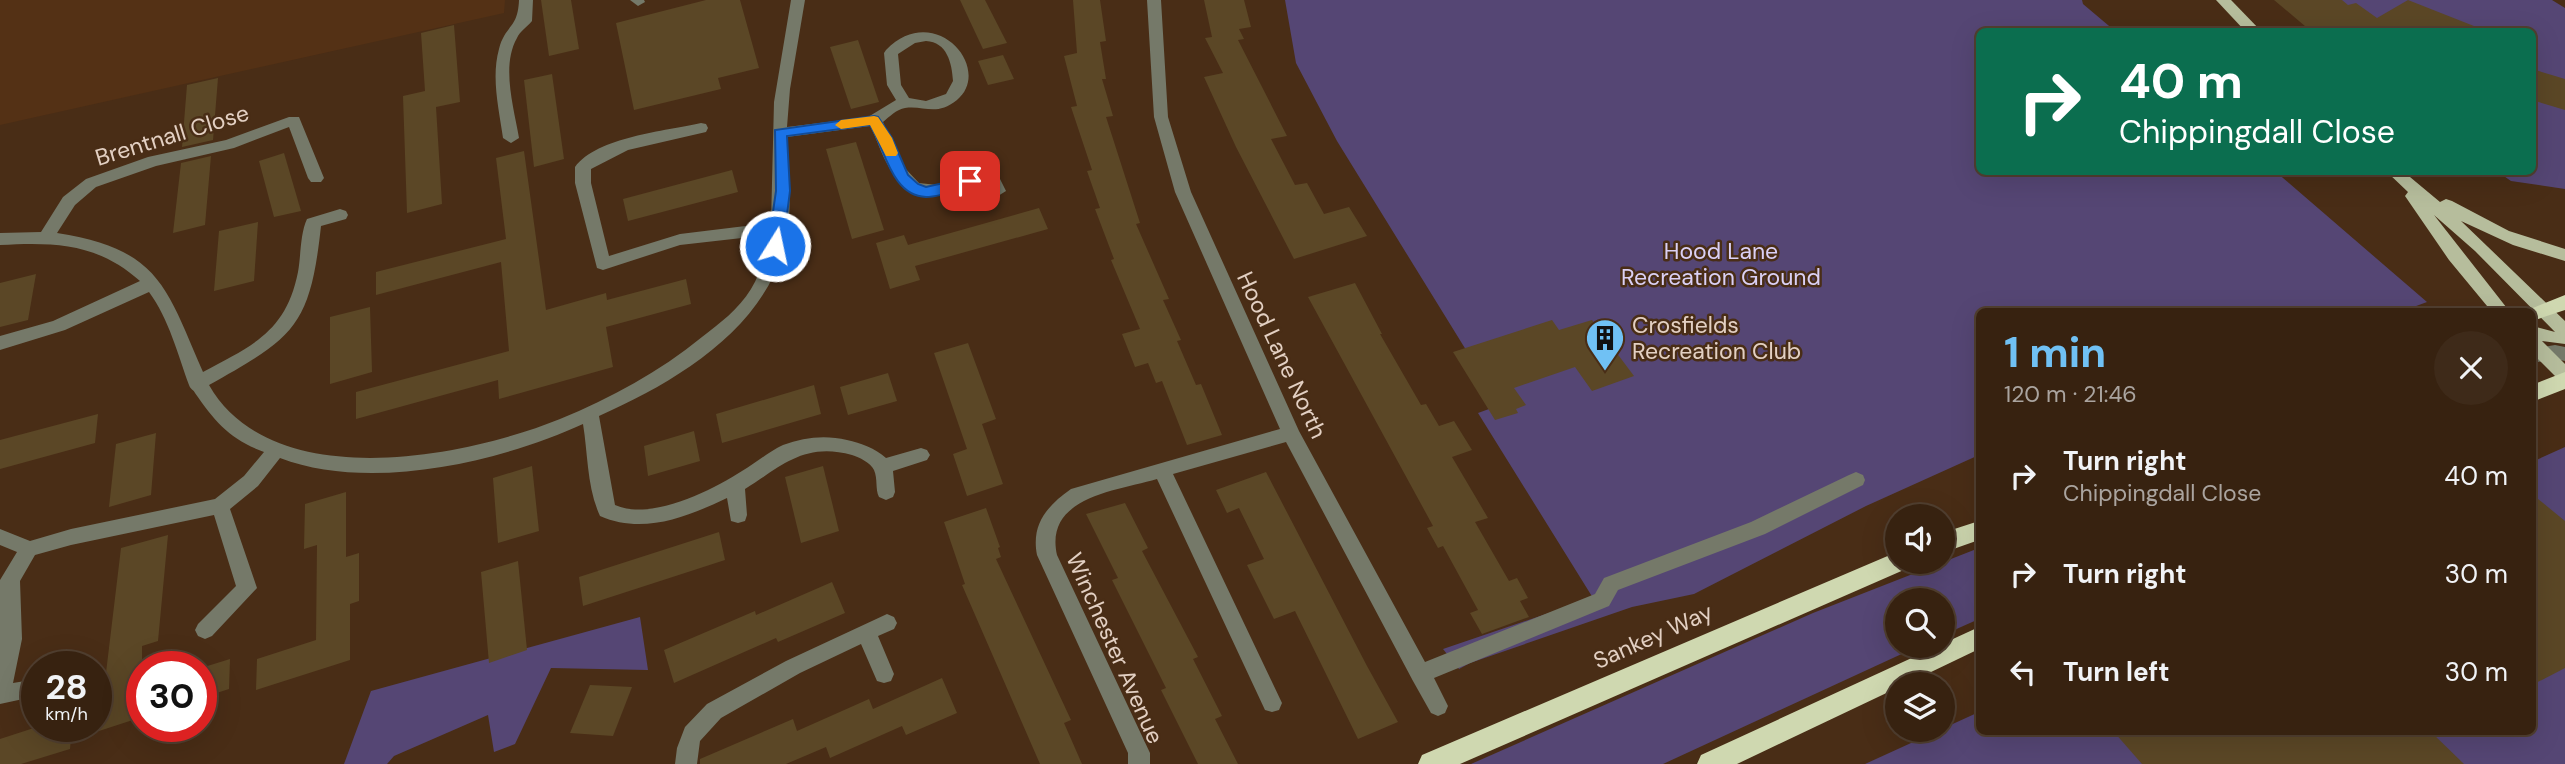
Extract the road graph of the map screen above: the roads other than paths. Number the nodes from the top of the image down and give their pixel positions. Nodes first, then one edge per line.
1 (526, 0) edge
2 (798, 0) edge
3 (1154, 0) edge
4 (2223, 0) edge
5 (2251, 28) edge
6 (904, 103) junction
7 (874, 120) junction
8 (701, 128) dead end
9 (780, 133) junction
10 (511, 138) dead end
11 (2398, 175) edge
12 (316, 178) dead end
13 (998, 191) dead end
14 (340, 215) dead end
15 (780, 228) junction
16 (46, 238) junction
17 (0, 239) edge
18 (2565, 255) edge
19 (153, 282) junction
20 (2565, 302) edge
21 (2498, 308) edge
22 (2535, 308) edge
23 (2539, 312) edge
24 (2565, 331) edge
25 (2536, 333) edge
26 (2565, 338) edge
27 (0, 343) edge
28 (2536, 351) edge
29 (2565, 354) edge
30 (2565, 374) edge
31 (2565, 380) edge
32 (197, 384) junction
33 (2536, 392) edge
34 (590, 414) junction
35 (1291, 432) junction
36 (275, 451) junction
37 (921, 455) dead end
38 (883, 466) junction
39 (1162, 471) junction
40 (1856, 480) dead end
41 (735, 486) junction
42 (886, 492) dead end
43 (220, 506) junction
44 (738, 515) dead end
45 (1976, 531) edge
46 (0, 537) edge
47 (1955, 538) edge
48 (29, 549) junction
49 (1885, 568) edge
50 (887, 623) dead end
51 (205, 630) dead end
52 (866, 632) junction
53 (1976, 640) edge
54 (884, 674) dead end
55 (1420, 674) junction
56 (21, 691) edge
57 (1, 695) edge
58 (1272, 703) dead end
59 (1438, 706) dead end
60 (686, 764) edge
61 (1139, 764) edge
62 (1431, 764) edge
63 (1710, 764) edge

1 - 10 street
2 - 9 street
3 - 35 street, Hood Lane North
4 - 5 main road
6 - 6 street
6 - 7 street
7 - 9 street
7 - 13 street
8 - 15 street
9 - 15 street
11 - 18 main road
11 - 21 main road
11 - 22 main road
12 - 16 street, Brentnall Close
14 - 32 street
15 - 34 street
16 - 17 street
16 - 19 street
19 - 27 street
19 - 32 street
20 - 23 highway
23 - 24 main road
25 - 26 main road
28 - 29 street
28 - 30 main road
31 - 33 highway
32 - 36 street
34 - 36 street
34 - 41 street
35 - 39 street, Winchester Avenue
35 - 55 street, Hood Lane North
36 - 43 street
37 - 38 street
38 - 41 street
38 - 42 street
39 - 58 street
39 - 61 street, Winchester Avenue
40 - 55 street
41 - 44 street
43 - 48 street
43 - 51 street
45 - 47 highway
46 - 48 street
48 - 57 street
49 - 62 highway, Sankey Way
50 - 52 street
52 - 54 street
52 - 60 street
53 - 63 highway
55 - 59 street, Hood Lane North
56 - 57 street

